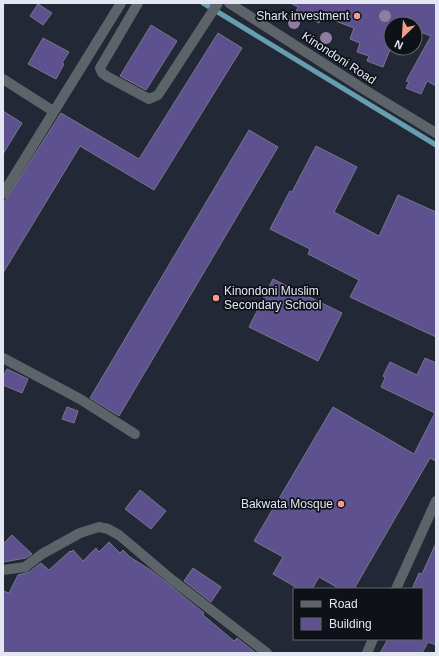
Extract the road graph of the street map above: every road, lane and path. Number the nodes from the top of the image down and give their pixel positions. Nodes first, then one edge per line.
1 (121, 3) edge
2 (138, 3) edge
3 (218, 3) edge
4 (229, 3) edge
5 (3, 79) edge
6 (53, 111) junction
7 (436, 134) edge
8 (3, 194) edge
9 (3, 358) edge
10 (135, 434) dead end
11 (436, 501) edge
12 (3, 570) edge
13 (396, 588) edge
14 (373, 640) edge
15 (267, 653) edge
16 (367, 653) edge

1 - 6 street
2 - 3 street
4 - 7 street, Kinondoni Road
5 - 6 street
6 - 8 street
9 - 10 street
11 - 13 street
12 - 15 street
14 - 16 street

